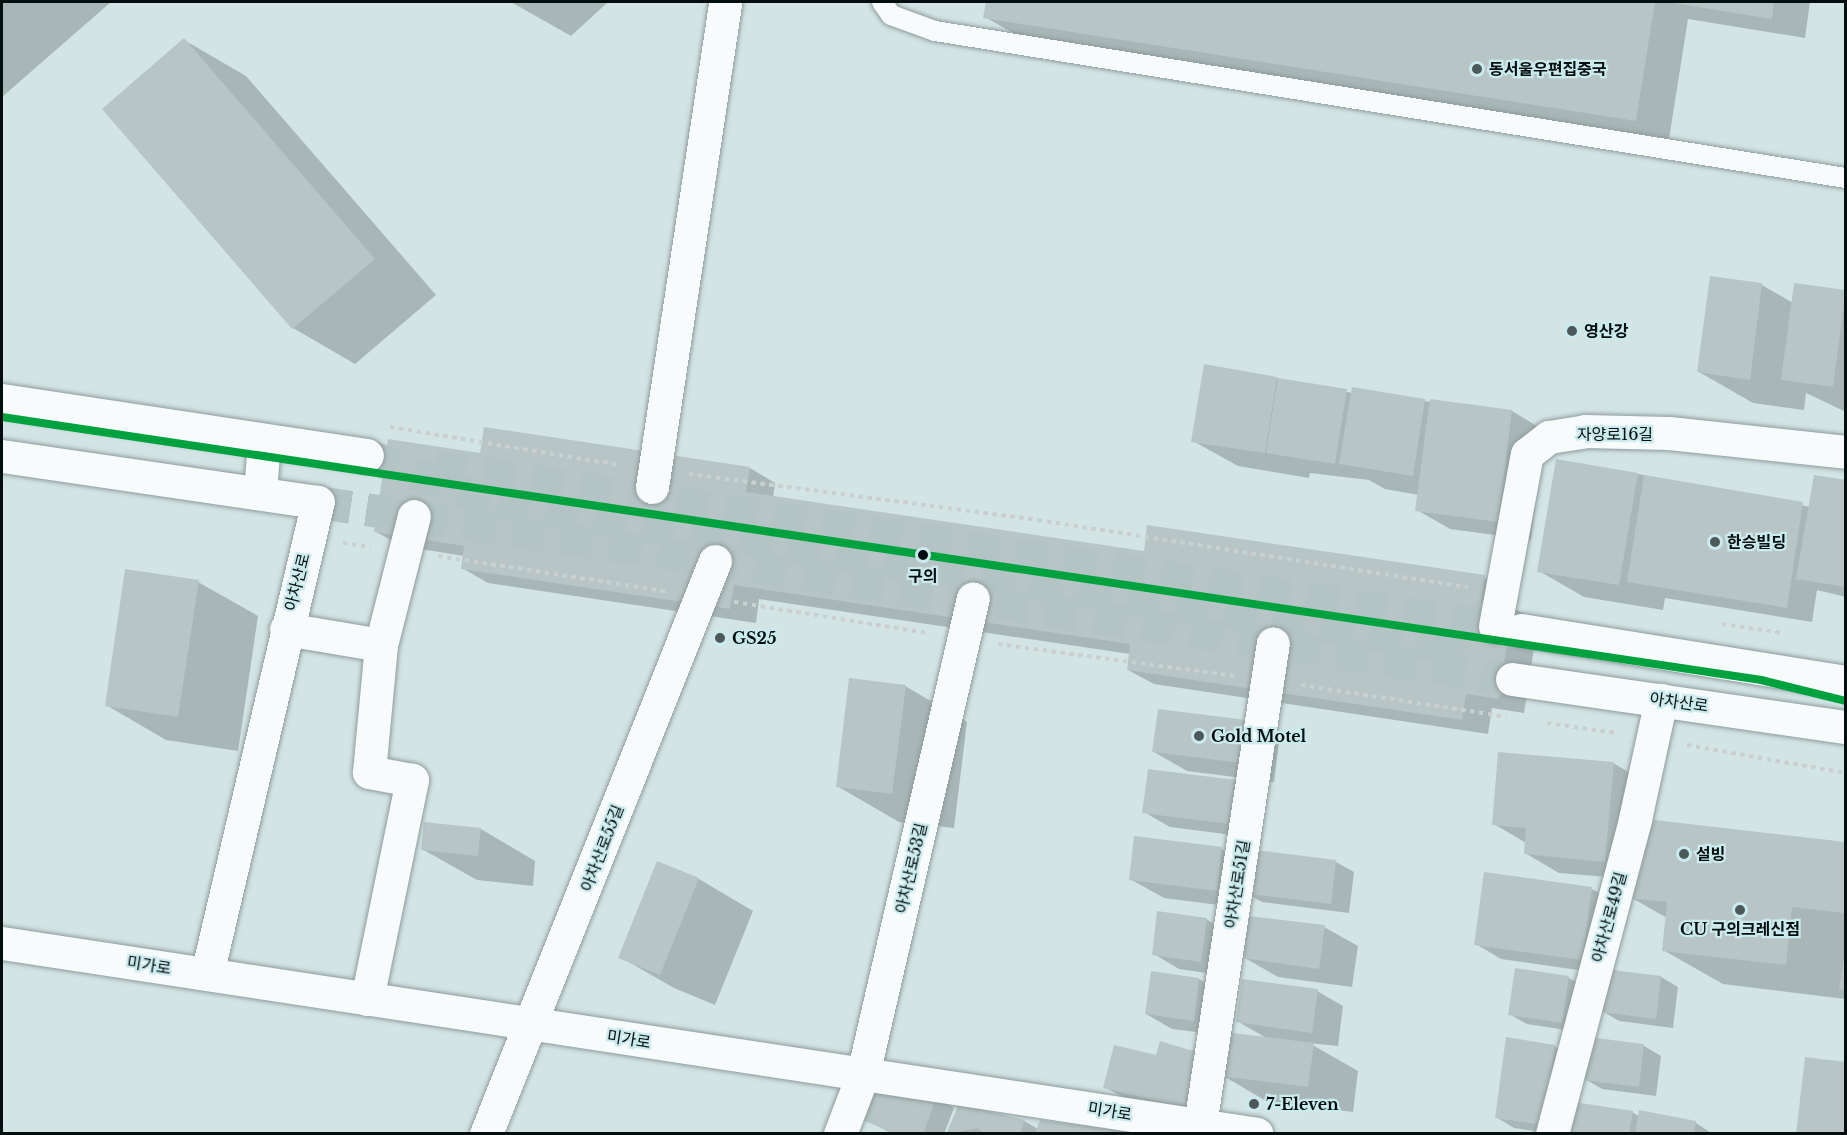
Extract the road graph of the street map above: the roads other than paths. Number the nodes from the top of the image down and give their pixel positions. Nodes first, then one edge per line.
1 (725, 2) edge
2 (882, 2) edge
3 (1845, 178) edge
4 (2, 400) edge
5 (264, 440) junction
6 (1845, 452) edge
7 (367, 455) tunnel mouth
8 (2, 456) edge
9 (653, 478) road end
10 (260, 493) junction
11 (414, 516) dead end
12 (715, 561) dead end
13 (973, 599) dead end
14 (286, 629) junction
15 (1273, 644) dead end
16 (381, 645) junction
17 (1512, 679) tunnel mouth
18 (1845, 682) edge
19 (1662, 700) junction
20 (1845, 727) edge
21 (2, 943) edge
22 (207, 974) junction
23 (367, 999) junction
24 (533, 1024) junction
25 (863, 1074) junction
26 (1200, 1125) junction
27 (486, 1134) edge
28 (840, 1134) edge
29 (1257, 1134) edge
30 (1552, 1134) edge

1 - 9 street
2 - 3 lane
4 - 5 street
5 - 7 street
5 - 10 street
6 - 18 street, 자양로16길
8 - 10 street, 아차산로
10 - 14 street, 아차산로
11 - 16 street
12 - 24 street, 아차산로55길
13 - 25 street, 아차산로53길
14 - 16 street
14 - 22 street, 아차산로
15 - 26 street, 아차산로51길
16 - 23 street
17 - 19 street, 아차산로
19 - 20 street, 아차산로
19 - 30 street, 아차산로49길
21 - 22 street, 미가로
22 - 23 street, 미가로
23 - 24 street, 미가로
24 - 25 street, 미가로
24 - 27 street, 아차산로55길
25 - 26 street, 미가로
25 - 28 street, 아차산로53길
26 - 29 street, 미가로

